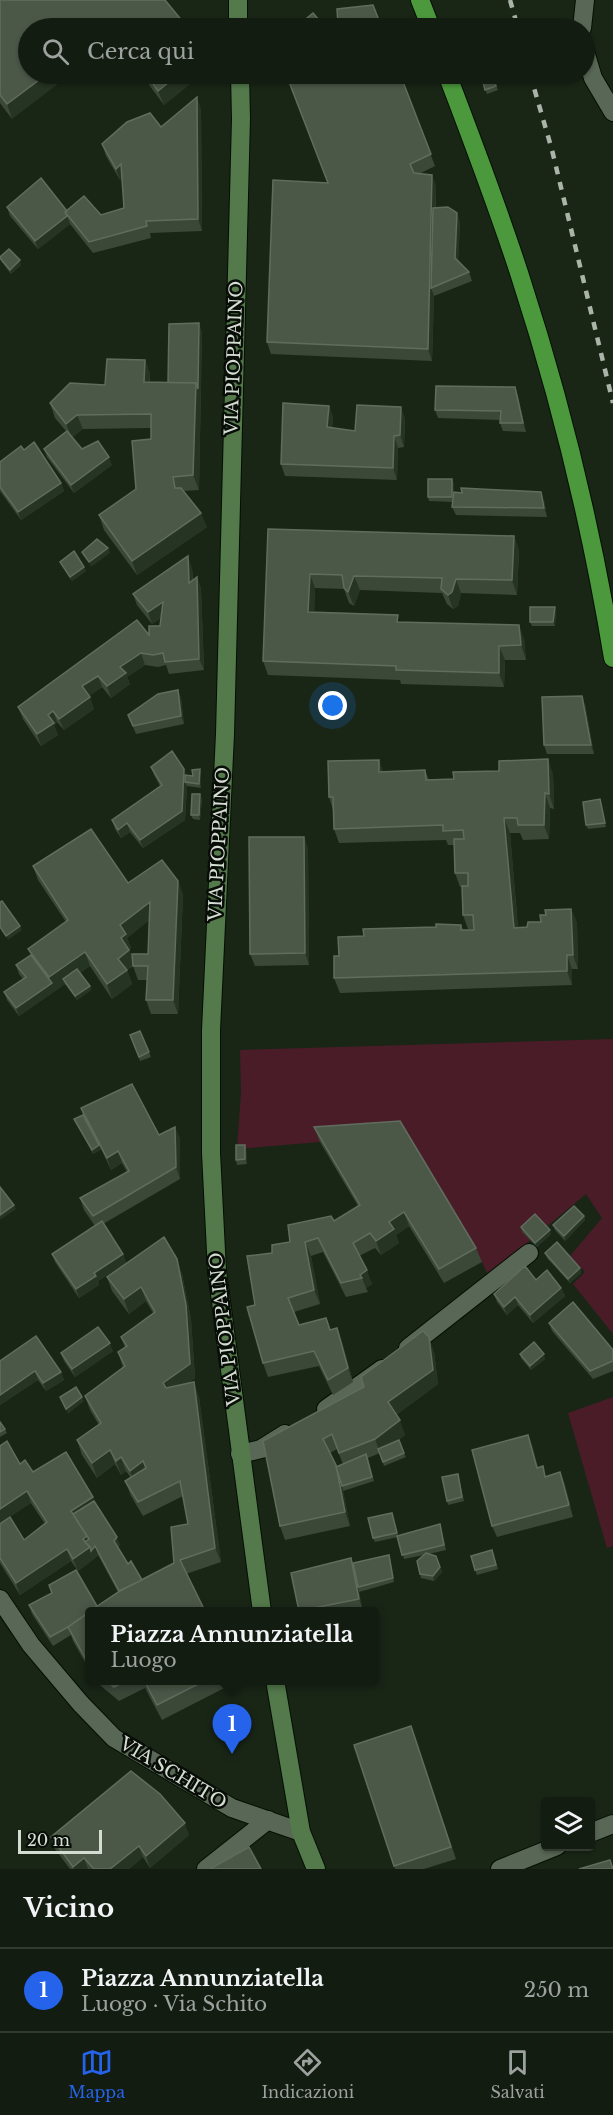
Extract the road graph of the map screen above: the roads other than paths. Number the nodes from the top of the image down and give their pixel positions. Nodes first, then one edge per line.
1 (238, 0) edge
2 (420, 0) edge
3 (585, 0) edge
4 (238, 18) edge
5 (427, 18) edge
6 (583, 18) edge
7 (595, 81) edge
8 (240, 84) edge
9 (451, 84) edge
10 (613, 112) edge
11 (613, 658) edge
12 (529, 1253) dead end
13 (240, 1454) junction
14 (0, 1599) edge
15 (261, 1607) edge
16 (276, 1685) edge
17 (268, 1820) junction
18 (613, 1824) edge
19 (595, 1831) edge
20 (301, 1833) junction
21 (545, 1851) edge
22 (206, 1869) edge
23 (316, 1869) edge
24 (500, 1869) edge

1 - 4 main road
2 - 5 highway
3 - 6 street
7 - 10 street
8 - 13 main road, VIA PIOPPAINO
9 - 11 highway
12 - 13 street
13 - 15 main road, VIA PIOPPAINO
14 - 17 street, VIA SCHITO
16 - 20 main road
17 - 20 street, VIA SCHITO
17 - 22 street
18 - 19 street
20 - 23 main road
21 - 24 street

